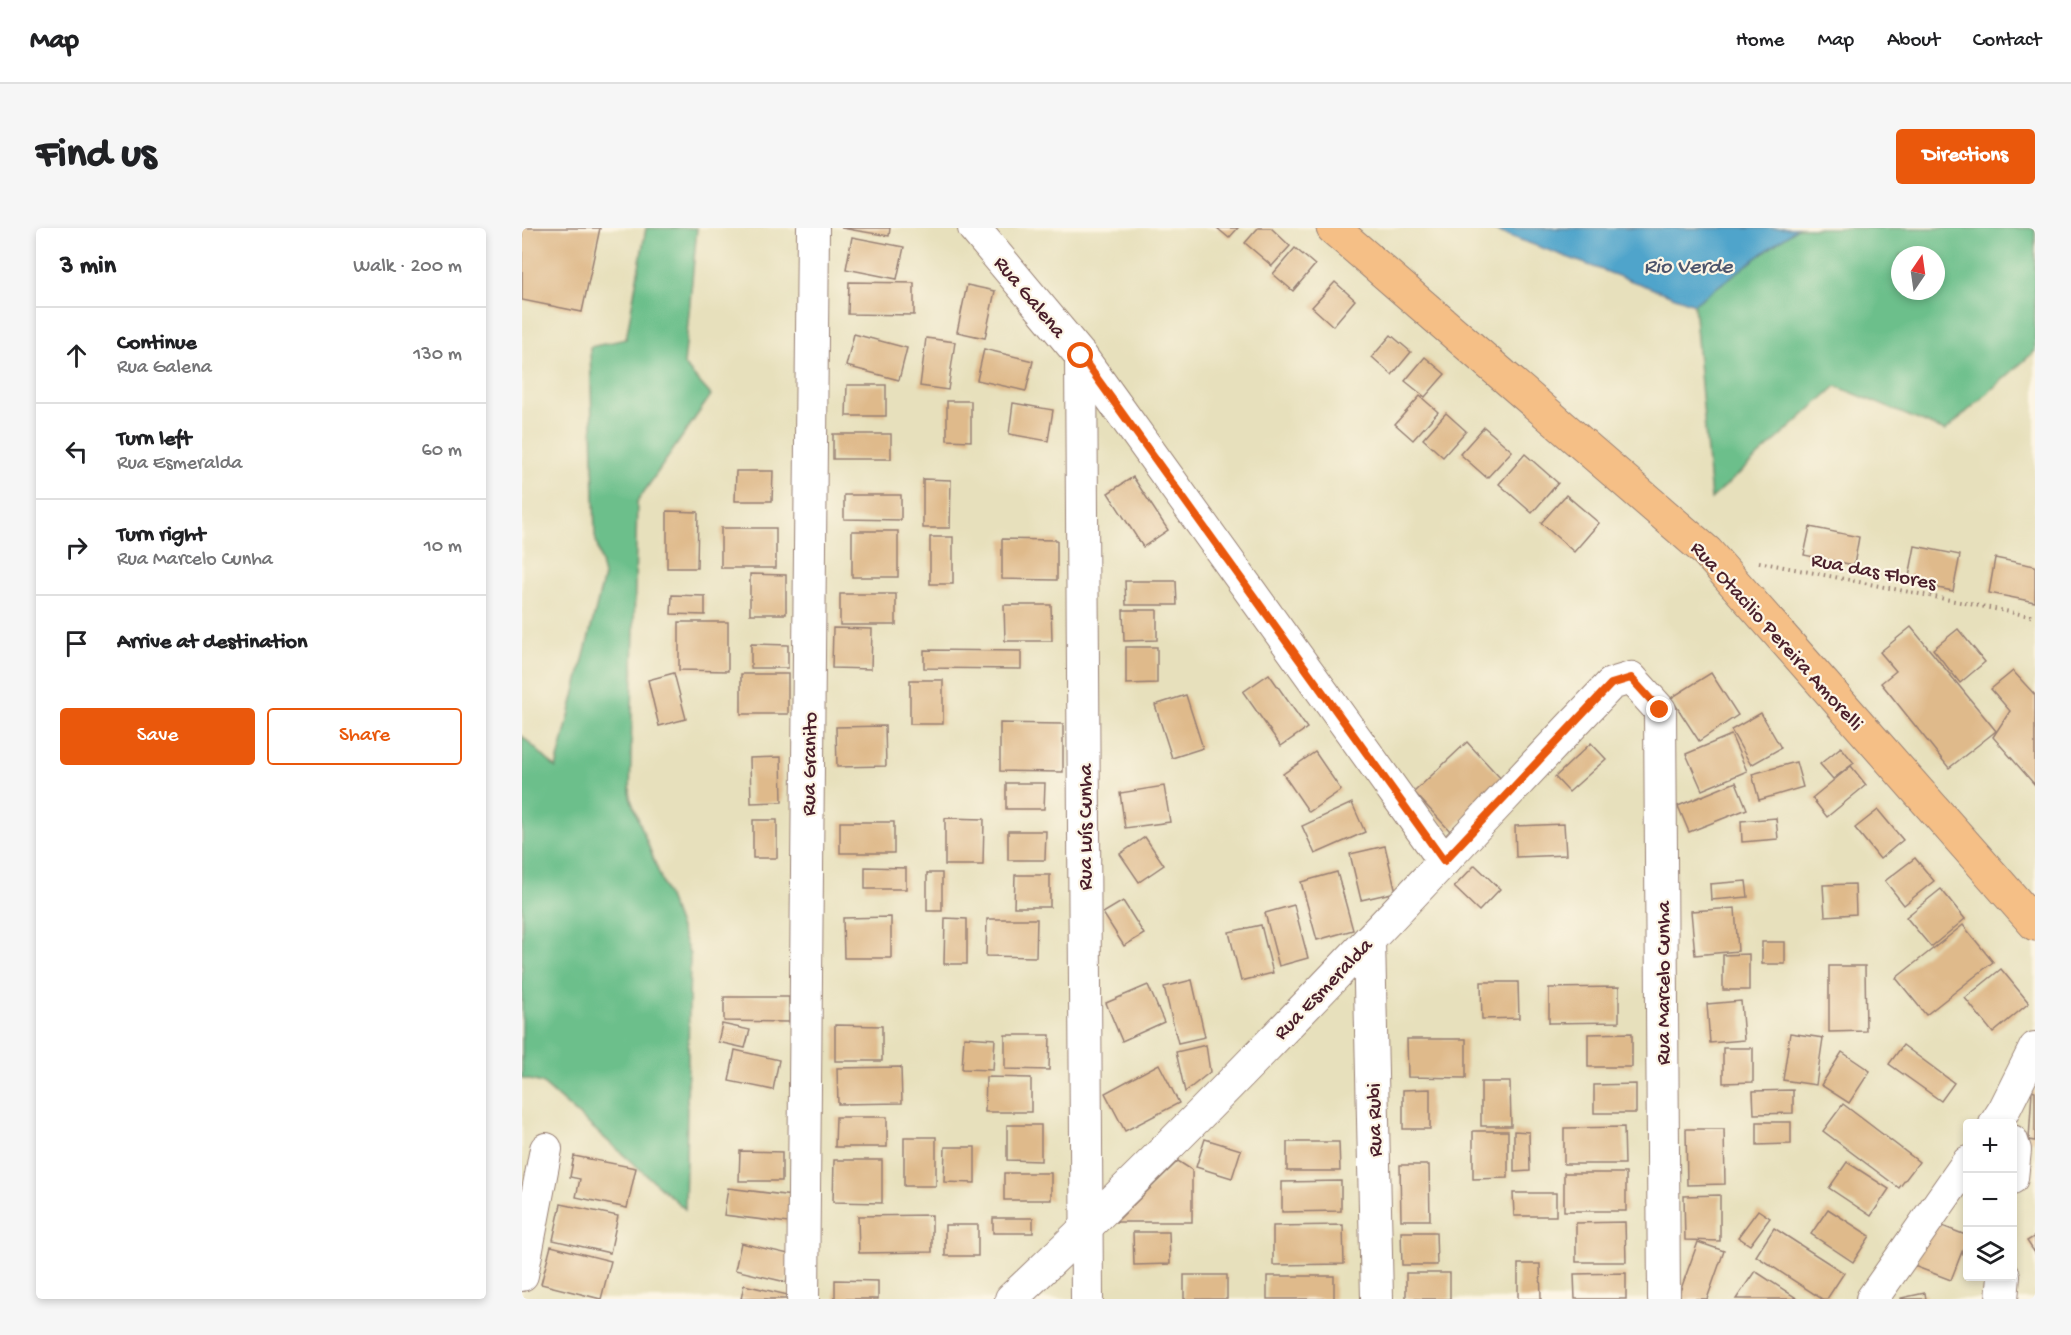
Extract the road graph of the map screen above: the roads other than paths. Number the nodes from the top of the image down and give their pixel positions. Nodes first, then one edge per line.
1 (813, 228) edge
2 (974, 228) edge
3 (1333, 228) edge
4 (1081, 356) junction
5 (1631, 678) joint
6 (1444, 861) junction
7 (2035, 924) edge
8 (1369, 940) junction
9 (2035, 1048) edge
10 (2002, 1119) edge
11 (546, 1149) dead end
12 (1963, 1169) edge
13 (1086, 1228) junction
14 (522, 1275) edge
15 (2004, 1281) edge
16 (803, 1299) edge
17 (1011, 1299) edge
18 (1087, 1299) edge
19 (1377, 1299) edge
20 (1664, 1299) edge
21 (1872, 1299) edge
22 (2002, 1299) edge

1 - 16 street, Rua Granito
2 - 4 street, Rua Galena
3 - 7 main road, Rua Otacilio Pereira Amorelli
4 - 6 street, Rua Galena
4 - 13 street, Rua Luís Cunha
5 - 6 street, Rua Esmeralda
5 - 20 street, Rua Marcelo Cunha
6 - 8 street, Rua Esmeralda
8 - 13 street, Rua Esmeralda
8 - 19 street, Rua Rubi
9 - 10 street
11 - 14 street
12 - 21 street
13 - 17 street, Rua Esmeralda
13 - 18 street, Rua Luís Cunha
15 - 22 street

